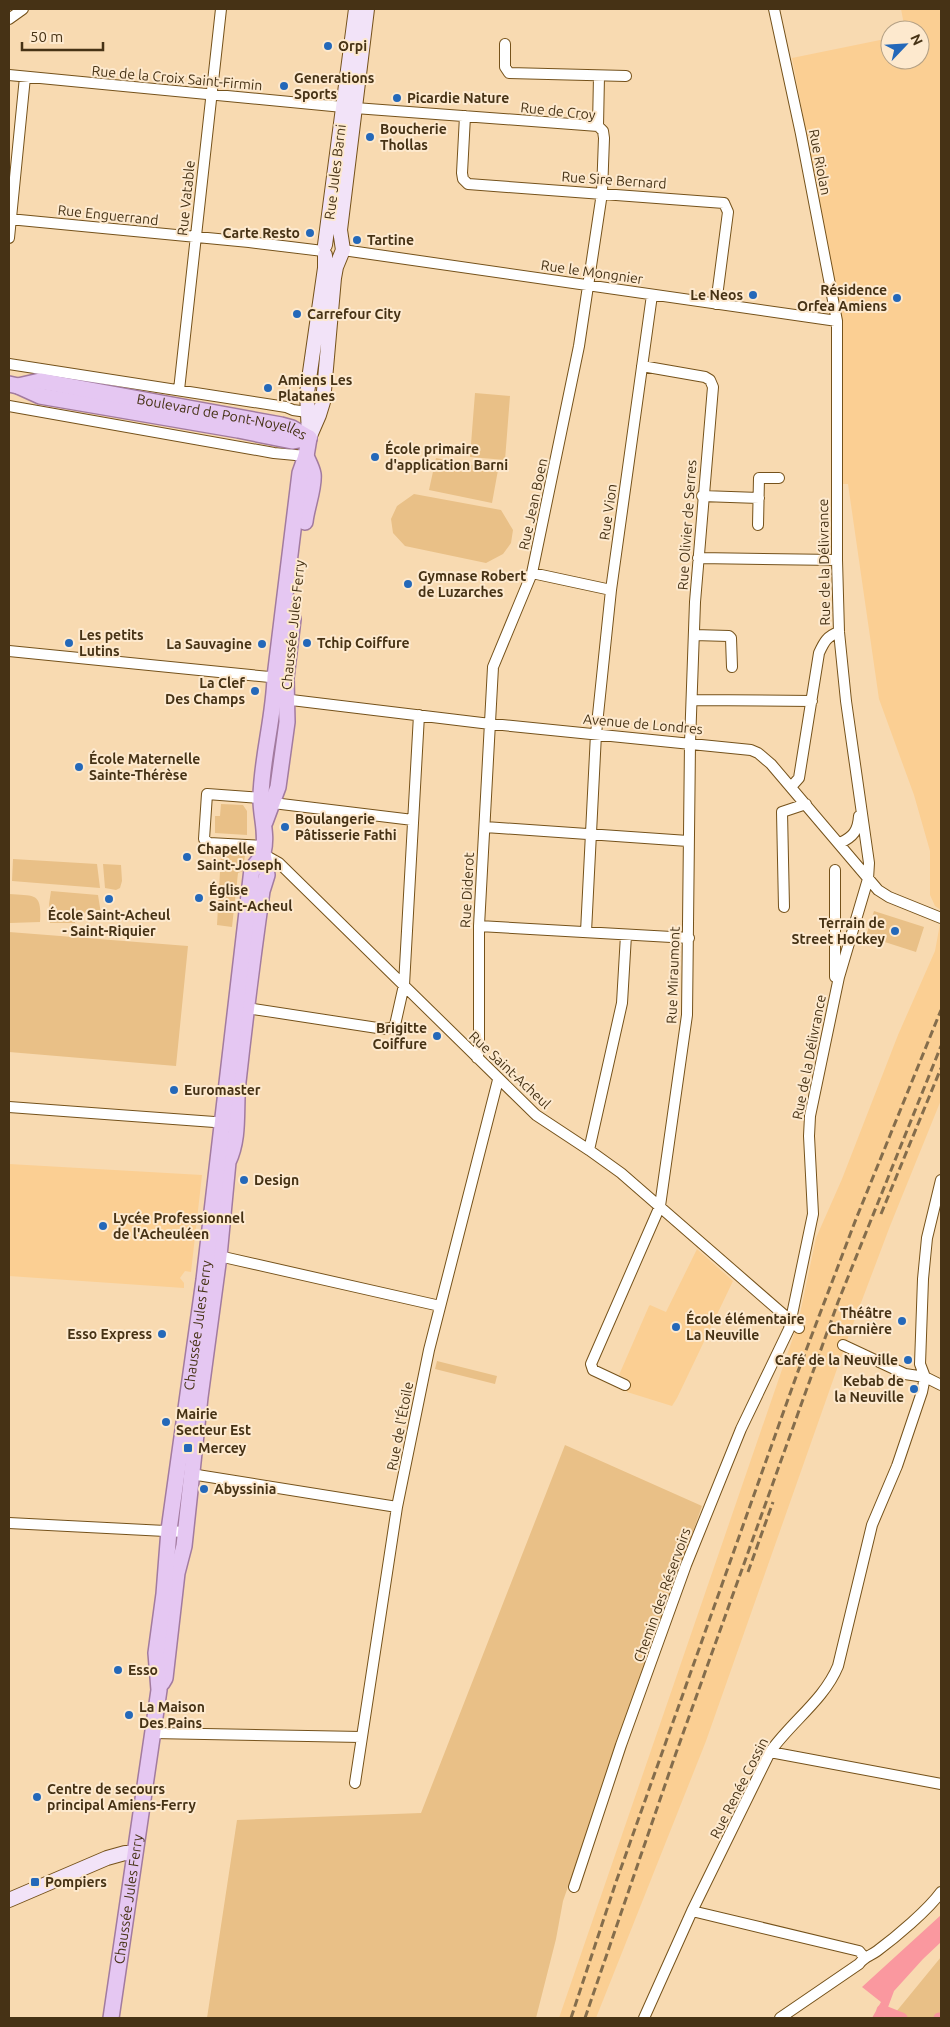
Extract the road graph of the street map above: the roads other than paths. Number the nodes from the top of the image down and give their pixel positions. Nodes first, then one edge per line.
1 (23, 9) edge
2 (221, 9) edge
3 (356, 9) edge
4 (367, 9) edge
5 (774, 9) edge
6 (9, 19) edge
7 (505, 44) dead end
8 (9, 75) edge
9 (599, 76) junction
10 (626, 76) dead end
11 (25, 77) junction
12 (211, 95) junction
13 (349, 107) junction
14 (465, 116) junction
15 (598, 126) junction
16 (602, 193) junction
17 (10, 219) edge
18 (9, 238) edge
19 (195, 238) junction
20 (324, 250) junction
21 (342, 251) junction
22 (588, 285) junction
23 (652, 295) junction
24 (716, 304) junction
25 (837, 321) junction
26 (9, 364) edge
27 (642, 366) junction
28 (14, 385) edge
29 (179, 390) junction
30 (9, 406) edge
31 (308, 412) junction
32 (308, 438) junction
33 (306, 456) junction
34 (779, 478) dead end
35 (702, 496) junction
36 (759, 498) junction
37 (758, 525) dead end
38 (698, 558) junction
39 (837, 560) junction
40 (532, 573) junction
41 (611, 590) junction
42 (839, 632) junction
43 (694, 635) junction
44 (9, 651) edge
45 (732, 666) dead end
46 (280, 678) junction
47 (280, 699) junction
48 (692, 700) junction
49 (812, 701) junction
50 (419, 715) junction
51 (490, 724) junction
52 (596, 734) junction
53 (690, 743) junction
54 (791, 787) junction
55 (196, 793) dead end
56 (207, 794) junction
57 (267, 801) junction
58 (859, 802) junction
59 (806, 804) junction
60 (413, 820) junction
61 (485, 827) junction
62 (591, 834) junction
63 (688, 841) junction
64 (840, 843) junction
65 (263, 850) junction
66 (834, 870) dead end
67 (868, 879) junction
68 (784, 907) dead end
69 (941, 918) edge
70 (479, 926) junction
71 (586, 932) junction
72 (626, 935) junction
73 (689, 938) junction
74 (839, 977) junction
75 (404, 985) junction
76 (247, 1008) junction
77 (476, 1058) junction
78 (498, 1080) junction
79 (9, 1107) edge
80 (229, 1123) junction
81 (589, 1150) junction
82 (941, 1180) edge
83 (660, 1206) junction
84 (219, 1256) junction
85 (440, 1306) junction
86 (791, 1319) junction
87 (799, 1328) dead end
88 (843, 1345) dead end
89 (925, 1378) junction
90 (625, 1385) dead end
91 (941, 1385) edge
92 (191, 1474) junction
93 (396, 1507) junction
94 (9, 1523) edge
95 (169, 1530) junction
96 (185, 1532) junction
97 (159, 1690) junction
98 (153, 1733) junction
99 (360, 1737) junction
100 (770, 1752) junction
101 (354, 1783) dead end
102 (941, 1784) edge
103 (135, 1852) junction
104 (574, 1887) dead end
105 (941, 1892) edge
106 (9, 1900) edge
107 (692, 1911) junction
108 (864, 1957) junction
109 (111, 2018) edge
110 (644, 2018) edge
111 (780, 2018) edge

1 - 6 street
2 - 12 street, Rue Vatable
3 - 13 main road, Rue Jules Barni
4 - 13 main road, Rue Jules Barni
5 - 25 street, Rue Riolan
7 - 9 street
8 - 11 street, Rue de la Croix Saint-Firmin
9 - 10 street
9 - 15 street
11 - 12 street, Rue de la Croix Saint-Firmin
11 - 17 street
12 - 13 street, Rue de la Croix Saint-Firmin
12 - 19 street, Rue Vatable
13 - 14 street, Rue de Croy
13 - 20 main road, Rue Jules Barni
13 - 21 main road, Rue Jules Barni
14 - 15 street, Rue de Croy
14 - 16 street, Rue Sire Bernard
15 - 16 street, Rue de Croy
16 - 22 street, Rue de Croy
16 - 24 street, Rue Sire Bernard
17 - 18 street
17 - 19 street, Rue Enguerrand
19 - 20 street, Rue Enguerrand
19 - 29 street, Rue Vatable
20 - 21 main road
20 - 31 main road, Rue Jules Barni
21 - 22 street, Rue le Mongnier
21 - 32 main road, Rue Jules Barni
22 - 23 street, Rue le Mongnier
22 - 40 street, Rue Jean Boen
23 - 24 street, Rue le Mongnier
23 - 27 street, Rue Vion
24 - 25 street, Rue le Mongnier
25 - 39 street, Rue de la Délivrance
26 - 29 street, Boulevard de Pont-Noyelles
27 - 35 street, Rue Olivier de Serres
27 - 41 street, Rue Vion
28 - 32 main road, Boulevard de Pont-Noyelles
29 - 31 street, Boulevard de Pont-Noyelles
30 - 33 street, Boulevard de Pont-Noyelles
31 - 32 main road, Rue Jules Barni
32 - 33 main road, Chaussée Jules Ferry
33 - 46 main road, Chaussée Jules Ferry
34 - 36 street
35 - 36 street
35 - 38 street, Rue Olivier de Serres
36 - 37 street
38 - 39 street
38 - 43 street, Rue Olivier de Serres
39 - 42 street, Rue de la Délivrance
40 - 41 street
40 - 51 street, Rue Jean Boen
41 - 52 street, Rue Vion
42 - 49 street
42 - 58 street, Rue de la Délivrance
43 - 45 street
43 - 48 street, Rue Olivier de Serres
44 - 46 street
46 - 47 main road, Chaussée Jules Ferry
47 - 50 street, Avenue de Londres
47 - 57 main road, Chaussée Jules Ferry
48 - 49 street
48 - 53 street, Rue Olivier de Serres
49 - 54 street
50 - 51 street, Avenue de Londres
50 - 60 street
51 - 52 street, Avenue de Londres
51 - 61 street, Rue Diderot
52 - 53 street, Avenue de Londres
52 - 62 street, Rue Vion
53 - 54 street, Avenue de Londres
53 - 63 street, Rue Miraumont
54 - 59 street, Avenue de Londres
55 - 56 street
56 - 57 street
56 - 65 street
57 - 60 street
57 - 65 main road, Chaussée Jules Ferry
58 - 64 street, Rue de la Délivrance
58 - 67 street, Rue de la Délivrance
59 - 64 street, Avenue de Londres
59 - 68 street
60 - 75 street
61 - 62 street
61 - 70 street, Rue Diderot
62 - 63 street
62 - 71 street, Rue Vion
63 - 73 street, Rue Miraumont
64 - 67 street, Avenue de Londres
65 - 75 street, Rue Saint-Acheul
65 - 76 main road
65 - 80 main road, Chaussée Jules Ferry
66 - 74 street
67 - 69 street, Avenue de Londres
67 - 74 street, Rue de la Délivrance
70 - 71 street
70 - 77 street, Rue Diderot
71 - 72 street
72 - 73 street
72 - 81 street
73 - 83 street, Rue Miraumont
74 - 86 street, Rue de la Délivrance
75 - 76 street
75 - 77 street, Rue Saint-Acheul
76 - 80 main road
77 - 78 street, Rue Saint-Acheul
78 - 81 street, Rue Saint-Acheul
78 - 85 street, Rue de l'Étoile
79 - 80 street
80 - 84 main road, Chaussée Jules Ferry
80 - 95 main road, Chaussée Jules Ferry
81 - 83 street, Rue Saint-Acheul
82 - 89 street
83 - 86 street, Rue Saint-Acheul
83 - 90 street, Rue Miraumont
84 - 85 street
84 - 92 main road, Chaussée Jules Ferry
85 - 93 street, Rue de l'Étoile
86 - 87 street, Rue Saint-Acheul
86 - 104 street, Chemin des Réservoirs
88 - 89 street
89 - 91 street
89 - 100 street, Rue Renée Cossin
92 - 93 street
92 - 96 main road, Chaussée Jules Ferry
93 - 99 street, Rue de l'Étoile
94 - 95 street
95 - 96 street
95 - 97 main road, Chaussée Jules Ferry
96 - 97 main road, Chaussée Jules Ferry
97 - 98 main road, Chaussée Jules Ferry
98 - 99 street
98 - 103 main road, Chaussée Jules Ferry
99 - 101 street, Rue de l'Étoile
100 - 102 street
100 - 107 street, Rue Renée Cossin
103 - 106 main road
103 - 109 main road, Chaussée Jules Ferry
105 - 108 street
107 - 108 street
107 - 110 street, Rue Renée Cossin
108 - 111 street

